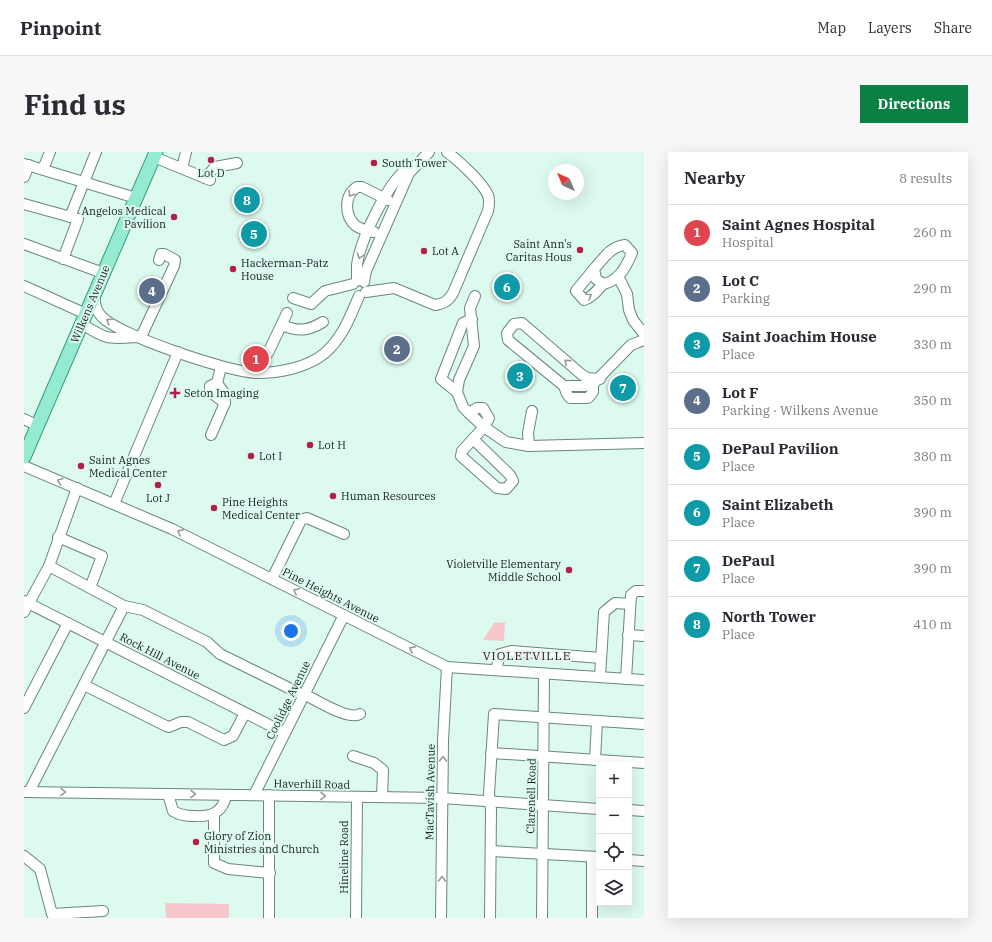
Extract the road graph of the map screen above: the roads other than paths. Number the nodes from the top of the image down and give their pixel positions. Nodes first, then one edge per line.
1 (50, 152) edge
2 (96, 152) edge
3 (186, 152) edge
4 (429, 152) edge
5 (447, 152) edge
6 (155, 155) edge
7 (420, 161) junction
8 (237, 163) dead end
9 (26, 164) edge
10 (182, 168) junction
11 (43, 169) junction
12 (24, 177) edge
13 (84, 182) junction
14 (384, 197) junction
15 (136, 198) junction
16 (24, 204) edge
17 (70, 217) junction
18 (384, 230) junction
19 (368, 231) junction
20 (24, 244) edge
21 (63, 259) junction
22 (158, 260) dead end
23 (594, 269) junction
24 (103, 273) junction
25 (618, 276) junction
26 (603, 284) junction
27 (24, 286) edge
28 (360, 287) junction
29 (96, 291) junction
30 (475, 296) dead end
31 (293, 298) dead end
32 (287, 312) dead end
33 (84, 319) junction
34 (472, 319) junction
35 (322, 322) dead end
36 (282, 325) junction
37 (644, 334) edge
38 (141, 337) junction
39 (644, 340) edge
40 (178, 352) junction
41 (268, 353) dead end
42 (221, 367) junction
43 (597, 382) junction
44 (457, 392) junction
45 (532, 411) dead end
46 (24, 419) edge
47 (38, 426) junction
48 (484, 427) junction
49 (211, 436) dead end
50 (28, 438) edge
51 (472, 439) junction
52 (644, 443) edge
53 (529, 446) junction
54 (24, 457) edge
55 (24, 466) edge
56 (77, 488) junction
57 (114, 504) junction
58 (344, 534) dead end
59 (58, 537) junction
60 (49, 566) junction
61 (272, 579) junction
62 (90, 588) junction
63 (644, 592) edge
64 (630, 604) junction
65 (25, 606) edge
66 (124, 606) junction
67 (344, 615) junction
68 (68, 623) junction
69 (628, 635) junction
70 (644, 636) edge
71 (106, 643) junction
72 (602, 658) junction
73 (447, 667) junction
74 (496, 670) junction
75 (544, 674) junction
76 (600, 677) junction
77 (626, 679) junction
78 (644, 680) edge
79 (84, 685) junction
80 (304, 695) junction
81 (24, 708) edge
82 (245, 713) junction
83 (360, 714) dead end
84 (544, 718) junction
85 (597, 721) junction
86 (644, 724) edge
87 (285, 733) junction
88 (491, 753) junction
89 (353, 756) dead end
90 (544, 757) junction
91 (595, 760) junction
92 (644, 763) edge
93 (26, 792) edge
94 (168, 794) junction
95 (226, 795) junction
96 (254, 795) junction
97 (269, 795) junction
98 (356, 796) junction
99 (382, 797) junction
100 (442, 798) junction
101 (490, 801) junction
102 (543, 805) junction
103 (596, 809) edge
104 (632, 810) edge
105 (644, 811) edge
106 (214, 814) junction
107 (491, 851) junction
108 (543, 853) junction
109 (24, 856) edge
110 (596, 857) edge
111 (632, 860) edge
112 (644, 861) edge
113 (270, 873) junction
114 (103, 911) dead end
115 (269, 918) edge
116 (356, 918) edge
117 (441, 918) edge
118 (490, 918) edge
119 (542, 918) edge
120 (592, 918) edge

1 - 11 street
2 - 13 street
3 - 10 street
4 - 7 street
5 - 28 street
6 - 10 street
6 - 15 main road, Wilkens Avenue
7 - 14 street
7 - 18 street
8 - 10 street
9 - 11 street
9 - 12 street
11 - 13 street
13 - 15 street
13 - 17 street
14 - 18 street
14 - 19 street
14 -> 19 street
15 - 24 main road, Wilkens Avenue
16 - 17 street
17 - 21 street
18 - 19 street
18 - 28 street
19 -> 28 street
20 - 21 street
21 - 24 street
22 - 38 street
23 - 25 street
23 - 26 street
23 -> 26 street
24 - 29 main road, Wilkens Avenue
25 - 26 street
25 - 37 street
27 - 33 street
28 - 31 street
28 - 42 street
29 - 33 main road, Wilkens Avenue
38 -> 29 street
30 - 34 street
32 - 36 street
33 - 38 street
33 - 47 main road, Wilkens Avenue
34 - 44 street
34 - 44 street
35 - 36 street
36 - 41 street
38 - 40 street
39 - 43 street
40 - 42 street
40 - 57 street
42 - 49 street
43 -> 43 street
44 - 48 street
45 - 53 street
46 - 47 street
47 - 50 main road, Wilkens Avenue
48 - 51 street
48 - 53 street
50 - 54 main road, Wilkens Avenue
51 - 51 street
52 - 53 street
56 -> 55 street, Pine Heights Avenue
56 - 57 street, Pine Heights Avenue
56 - 59 street
61 -> 57 street, Pine Heights Avenue
58 - 61 street
59 - 60 street
59 - 62 street
60 - 62 street
60 - 65 street
67 -> 61 street, Pine Heights Avenue
62 - 66 street
63 - 64 street
64 - 69 street
64 - 72 street
65 - 68 street, Rock Hill Avenue
66 - 71 street
66 - 80 street
73 -> 67 street, Pine Heights Avenue
67 - 80 street, Coolidge Avenue
68 - 71 street, Rock Hill Avenue
68 - 81 street
69 - 70 street
69 - 77 street
71 - 79 street
71 - 82 street, Rock Hill Avenue
72 - 74 street
72 - 76 street
73 - 74 street, Pine Heights Avenue
100 -> 73 street, MacTavish Avenue
74 - 75 street, Pine Heights Avenue
75 - 76 street, Pine Heights Avenue
75 - 84 street, Clarenell Road
76 - 77 street, Pine Heights Avenue
77 - 78 street, Pine Heights Avenue
79 - 82 street
79 - 93 street
80 - 83 street
80 - 87 street, Coolidge Avenue
82 - 87 street, Rock Hill Avenue
84 - 85 street
84 - 88 street
84 - 90 street, Clarenell Road
85 - 86 street
85 - 91 street
87 - 96 street, Coolidge Avenue
88 - 90 street
88 - 101 street
89 - 99 street
90 - 91 street
90 - 102 street, Clarenell Road
91 - 92 street
93 -> 94 street, Haverhill Road
94 -> 95 street, Haverhill Road
94 - 106 street
95 - 96 street, Haverhill Road
95 - 106 street
96 - 97 street, Haverhill Road
97 -> 98 street, Haverhill Road
97 - 113 street
98 - 99 street, Haverhill Road
98 - 116 street, Hineline Road
99 - 100 street, Haverhill Road
100 - 101 street, Haverhill Road
117 -> 100 street, MacTavish Avenue
101 - 102 street, Haverhill Road
101 - 107 street
102 - 103 street, Haverhill Road
102 - 108 street, Clarenell Road
104 - 105 street
106 - 113 street
107 - 108 street
107 - 118 street
108 - 110 street
108 - 119 street, Clarenell Road
109 - 114 street
110 - 120 street
111 - 112 street
113 - 115 street

